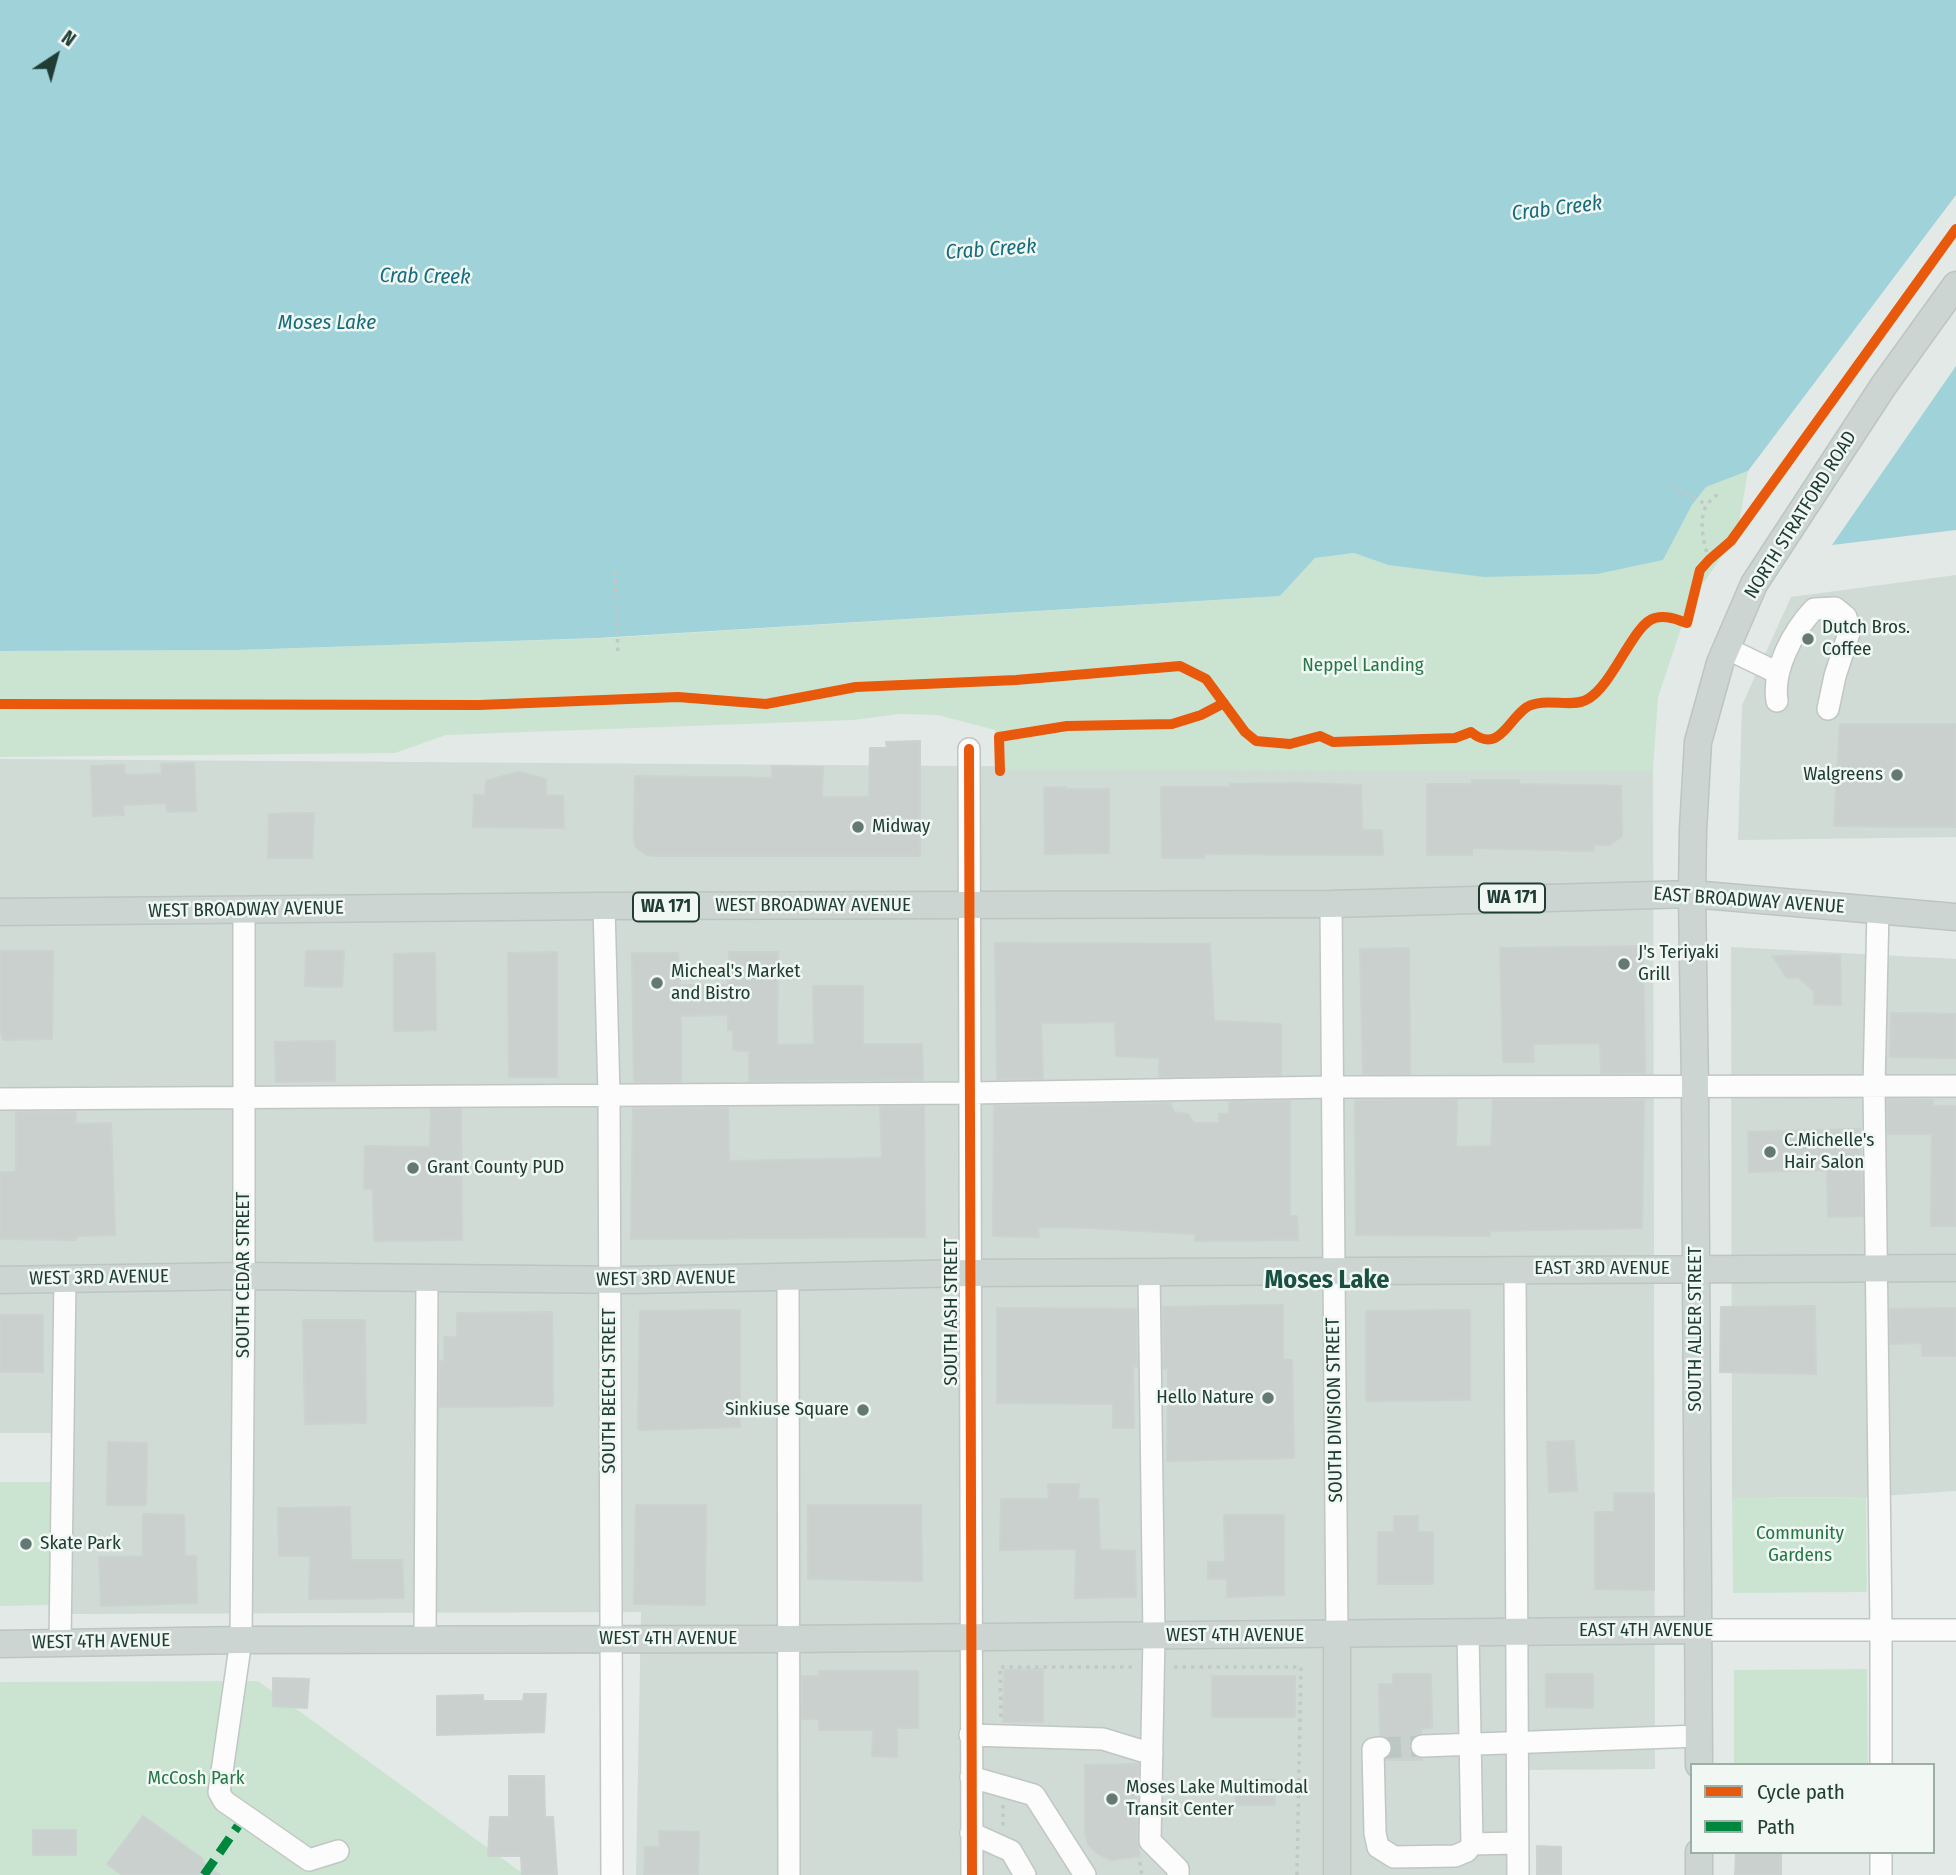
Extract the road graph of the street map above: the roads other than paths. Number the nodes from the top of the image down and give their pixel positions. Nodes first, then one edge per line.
1 (1956, 285) edge
2 (1726, 648) junction
3 (1779, 673) junction
4 (1777, 701) dead end
5 (1828, 709) dead end
6 (969, 749) dead end
7 (1692, 894) junction
8 (970, 904) junction
9 (1331, 904) junction
10 (604, 906) junction
11 (1878, 910) junction
12 (244, 911) junction
13 (0, 912) edge
14 (1956, 917) edge
15 (1956, 1086) edge
16 (1332, 1087) junction
17 (1695, 1087) junction
18 (1874, 1087) junction
19 (970, 1093) junction
20 (609, 1095) junction
21 (0, 1098) edge
22 (244, 1098) junction
23 (1875, 1267) junction
24 (1956, 1268) edge
25 (1696, 1269) junction
26 (1515, 1270) junction
27 (1333, 1271) junction
28 (1149, 1272) junction
29 (970, 1273) junction
30 (244, 1276) junction
31 (788, 1277) junction
32 (65, 1279) junction
33 (427, 1279) junction
34 (0, 1280) edge
35 (610, 1280) junction
36 (1698, 1630) junction
37 (1881, 1630) junction
38 (1956, 1630) edge
39 (1517, 1631) junction
40 (1468, 1632) junction
41 (1337, 1635) junction
42 (1154, 1636) junction
43 (970, 1637) junction
44 (425, 1639) junction
45 (610, 1639) junction
46 (788, 1639) junction
47 (241, 1640) junction
48 (60, 1643) junction
49 (0, 1644) edge
50 (971, 1735) junction
51 (1699, 1736) junction
52 (1518, 1742) junction
53 (1470, 1744) junction
54 (1422, 1746) tunnel mouth
55 (1380, 1748) dead end
56 (1152, 1754) junction
57 (1699, 1763) edge
58 (1881, 1763) edge
59 (971, 1777) junction
60 (971, 1833) junction
61 (1518, 1843) junction
62 (1472, 1844) junction
63 (338, 1852) dead end
64 (1699, 1854) edge
65 (1881, 1854) edge
66 (612, 1875) edge
67 (789, 1875) edge
68 (972, 1875) edge
69 (1025, 1875) edge
70 (1085, 1875) edge
71 (1178, 1875) edge
72 (1336, 1875) edge
73 (1518, 1875) edge
74 (1699, 1875) edge
75 (1881, 1875) edge

1 - 2 main road, NORTH STRATFORD ROAD
2 - 3 street
2 - 7 main road, NORTH STRATFORD ROAD
3 - 4 street
3 - 5 street
6 - 8 street, SOUTH ASH STREET
7 - 9 main road, EAST BROADWAY AVENUE / WA 171
7 - 11 main road, EAST BROADWAY AVENUE / WA 171
7 - 17 main road, SOUTH ALDER STREET
8 - 9 main road, WEST BROADWAY AVENUE / WA 171
8 - 10 main road, WEST BROADWAY AVENUE / WA 171
8 - 19 street, SOUTH ASH STREET
9 - 16 street, SOUTH DIVISION STREET
10 - 12 main road, WEST BROADWAY AVENUE / WA 171
10 - 20 street, SOUTH BEECH STREET
11 - 14 main road, EAST BROADWAY AVENUE / WA 171
11 - 18 street
12 - 13 main road, WEST BROADWAY AVENUE / WA 171
12 - 22 street, SOUTH CEDAR STREET
15 - 18 street
16 - 17 street
16 - 19 street
16 - 27 street, SOUTH DIVISION STREET
17 - 18 street
17 - 25 main road, SOUTH ALDER STREET
18 - 23 street
19 - 20 street
19 - 29 street, SOUTH ASH STREET
20 - 22 street
20 - 35 street, SOUTH BEECH STREET
21 - 22 street
22 - 30 street, SOUTH CEDAR STREET
23 - 24 main road, EAST 3RD AVENUE
23 - 25 main road, EAST 3RD AVENUE
23 - 37 street
25 - 26 main road, EAST 3RD AVENUE
25 - 36 main road, SOUTH ALDER STREET
26 - 27 main road, EAST 3RD AVENUE
26 - 39 street
27 - 28 main road, WEST 3RD AVENUE
27 - 41 street, SOUTH DIVISION STREET
28 - 29 main road, WEST 3RD AVENUE
28 - 42 street
29 - 31 main road, WEST 3RD AVENUE
29 - 43 street, SOUTH ASH STREET
30 - 32 main road, WEST 3RD AVENUE
30 - 33 main road, WEST 3RD AVENUE
30 - 47 street, SOUTH CEDAR STREET
31 - 35 main road, WEST 3RD AVENUE
31 - 46 street
32 - 34 main road, WEST 3RD AVENUE
32 - 48 street
33 - 35 main road, WEST 3RD AVENUE
33 - 44 street
35 - 45 street, SOUTH BEECH STREET
36 - 37 street, EAST 4TH AVENUE
36 - 39 main road, EAST 4TH AVENUE
36 - 51 main road, SOUTH ALDER STREET
37 - 38 street, EAST 4TH AVENUE
37 - 58 street
39 - 40 main road, EAST 4TH AVENUE
39 - 52 street
40 - 41 main road, EAST 4TH AVENUE
40 - 53 street
41 - 42 main road, WEST 4TH AVENUE
41 - 72 main road, SOUTH DIVISION STREET
42 - 43 main road, WEST 4TH AVENUE
42 - 56 street
43 - 46 main road, WEST 4TH AVENUE
43 - 50 street, SOUTH ASH STREET
44 - 45 main road, WEST 4TH AVENUE
44 - 47 main road, WEST 4TH AVENUE
45 - 46 main road, WEST 4TH AVENUE
45 - 66 street, SOUTH BEECH STREET
46 - 67 street
47 - 48 main road, WEST 4TH AVENUE
47 - 63 street, SOUTH CEDAR STREET
48 - 49 main road, WEST 4TH AVENUE
50 - 56 street
50 - 59 street, SOUTH ASH STREET
51 - 52 street
51 - 57 main road, SOUTH ALDER STREET
52 - 53 street
52 - 61 street
53 - 54 street
53 - 62 street
55 - 62 street
56 - 71 street
59 - 60 street, SOUTH ASH STREET
59 - 70 street
60 - 68 street, SOUTH ASH STREET
60 - 69 street
61 - 62 street
61 - 73 street
64 - 74 main road
65 - 75 street

